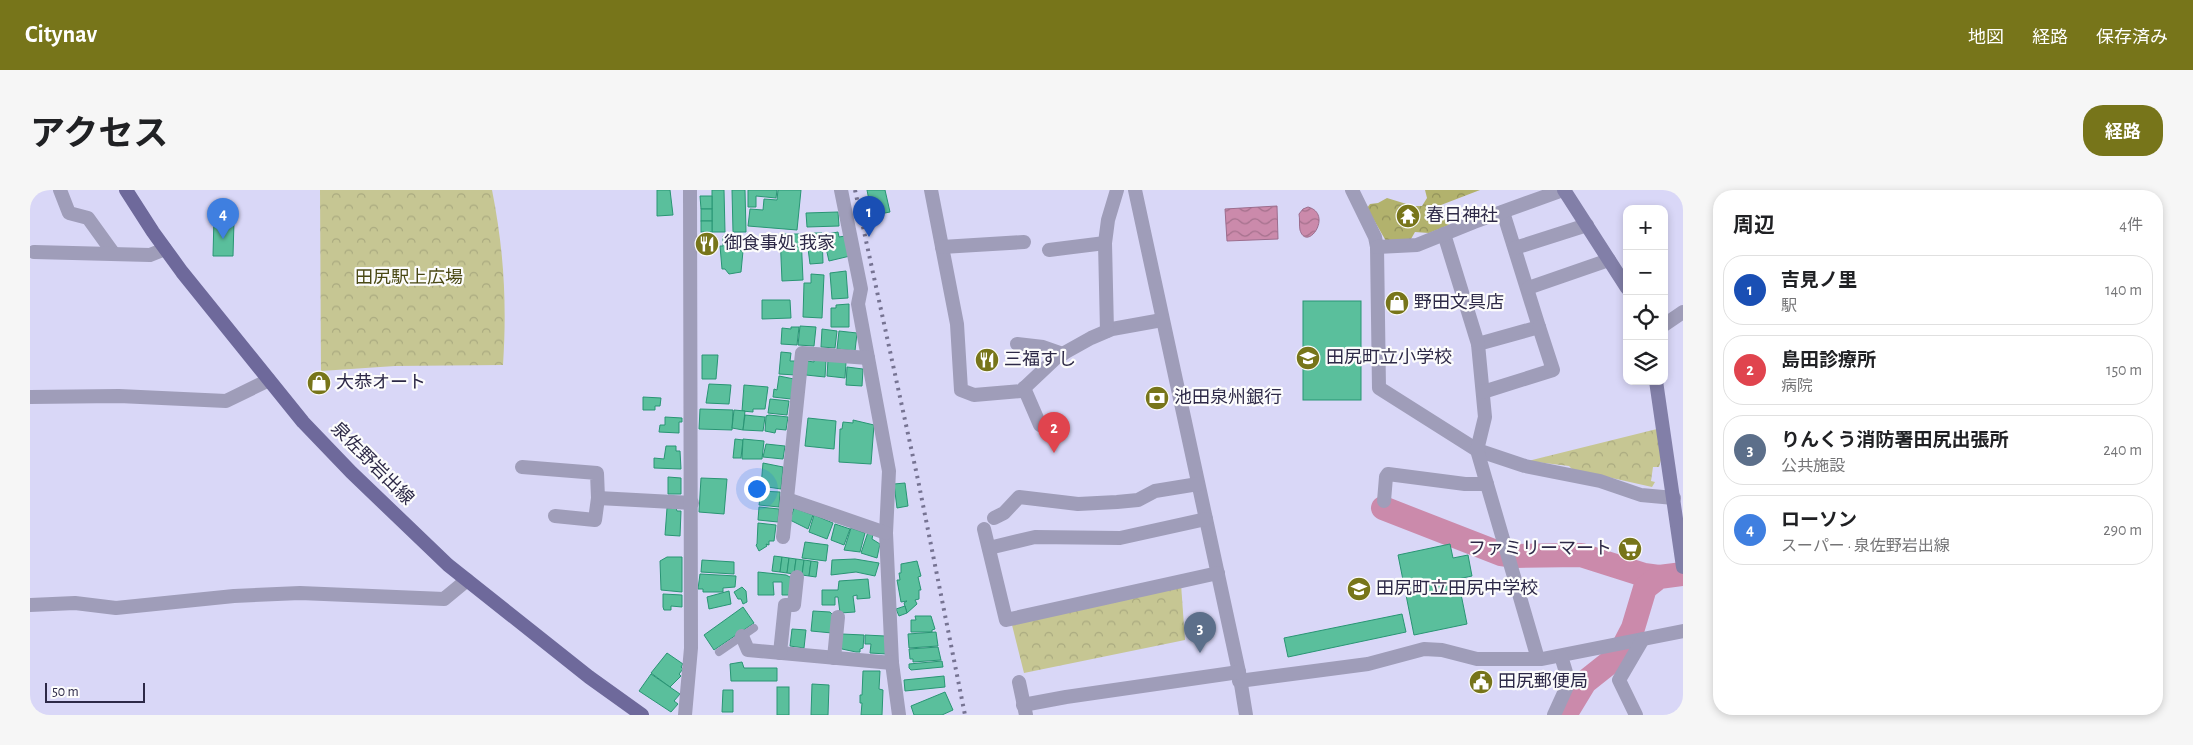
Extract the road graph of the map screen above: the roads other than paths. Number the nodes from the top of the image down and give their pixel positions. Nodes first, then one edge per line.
1 (60, 190) edge
2 (126, 190) edge
3 (690, 190) edge
4 (841, 190) edge
5 (931, 190) edge
6 (1117, 190) edge
7 (1135, 190) edge
8 (1352, 190) edge
9 (1564, 190) edge
10 (1504, 212) junction
11 (1586, 225) junction
12 (1444, 234) junction
13 (1024, 242) dead end
14 (1105, 243) junction
15 (942, 247) junction
16 (1377, 248) junction
17 (1515, 248) junction
18 (165, 249) junction
19 (1049, 250) dead end
20 (34, 252) dead end
21 (114, 254) junction
22 (1609, 260) junction
23 (1623, 282) edge
24 (1528, 288) junction
25 (1683, 312) edge
26 (1162, 320) junction
27 (1668, 322) edge
28 (1539, 327) junction
29 (1108, 331) junction
30 (1017, 344) dead end
31 (1478, 344) junction
32 (1063, 354) junction
33 (868, 358) junction
34 (269, 380) junction
35 (1657, 385) edge
36 (1024, 388) junction
37 (1483, 392) junction
38 (30, 397) edge
39 (1040, 425) dead end
40 (1477, 450) junction
41 (522, 467) dead end
42 (1198, 484) junction
43 (1487, 484) junction
44 (598, 498) junction
45 (1674, 498) junction
46 (787, 499) junction
47 (1384, 501) dead end
48 (692, 503) junction
49 (555, 516) dead end
50 (994, 518) dead end
51 (1206, 519) junction
52 (984, 528) dead end
53 (886, 533) junction
54 (783, 537) dead end
55 (989, 548) junction
56 (1682, 558) edge
57 (1218, 573) junction
58 (797, 577) dead end
59 (467, 580) junction
60 (30, 605) edge
61 (838, 617) dead end
62 (754, 628) dead end
63 (1683, 630) edge
64 (742, 636) junction
65 (1643, 639) junction
66 (719, 652) dead end
67 (780, 653) junction
68 (1561, 656) junction
69 (834, 658) junction
70 (1538, 659) junction
71 (892, 663) junction
72 (1239, 676) junction
73 (1019, 682) dead end
74 (1024, 710) edge
75 (642, 715) edge
76 (685, 715) edge
77 (899, 715) edge
78 (1246, 715) edge
79 (1554, 715) edge
80 (1636, 715) edge

1 - 21 street
2 - 18 main road, 泉佐野岩出線
3 - 48 street
4 - 33 street
5 - 15 street
6 - 14 street
7 - 26 street
8 - 16 street
9 - 10 street
9 - 11 main road
10 - 12 street
10 - 17 street
11 - 17 street
11 - 22 main road
12 - 16 street
12 - 31 street
13 - 15 street
14 - 19 street
14 - 29 street
15 - 36 street
16 - 40 street
17 - 24 street
18 - 21 street
18 - 34 main road, 泉佐野岩出線
20 - 21 street
22 - 23 main road
22 - 24 street
24 - 28 street
25 - 27 street
26 - 29 street
26 - 42 street
28 - 31 street
28 - 37 street
29 - 32 street
30 - 32 street
31 - 37 street
32 - 36 street
33 - 46 street
33 - 53 street
34 - 38 street
34 - 59 main road, 泉佐野岩出線
35 - 45 main road
36 - 39 street
37 - 40 street
40 - 43 street
40 - 45 street
41 - 44 street
42 - 50 street
42 - 51 street
43 - 47 street
43 - 70 street
44 - 48 street
44 - 49 street
45 - 56 main road
46 - 53 street
46 - 54 street
48 - 76 street
51 - 55 street
51 - 57 street
52 - 55 street
53 - 71 street
55 - 57 street
57 - 72 street
58 - 67 street
59 - 60 street
59 - 75 main road, 泉佐野岩出線
61 - 69 street
62 - 64 lane
63 - 65 street
64 - 66 lane
64 - 67 street
65 - 68 street
65 - 80 street
67 - 69 street
68 - 70 street
68 - 79 street
69 - 71 street
70 - 72 street
71 - 77 street
72 - 74 street
72 - 78 street
73 - 74 street

